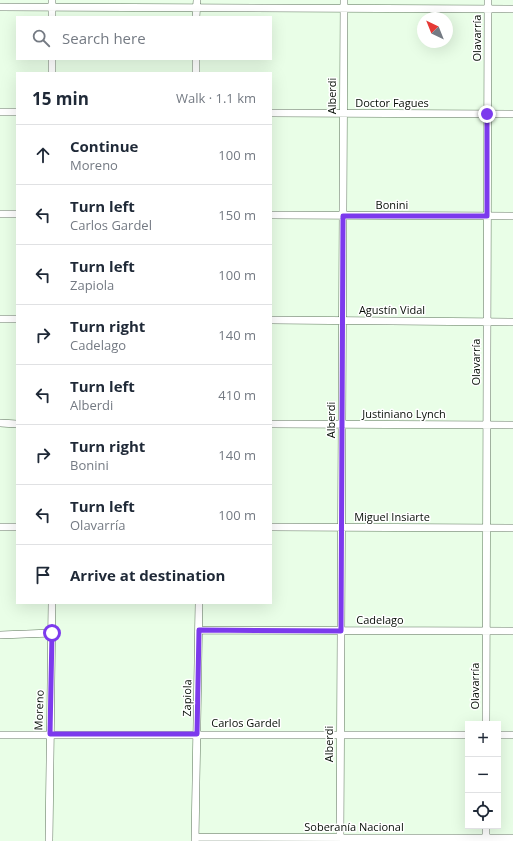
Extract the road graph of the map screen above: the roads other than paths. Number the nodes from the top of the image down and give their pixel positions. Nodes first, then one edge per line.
1 (196, 0) edge
2 (344, 0) edge
3 (488, 0) edge
4 (52, 4) edge
5 (0, 7) edge
6 (196, 8) junction
7 (344, 9) junction
8 (488, 9) junction
9 (513, 9) edge
10 (52, 16) edge
11 (196, 16) edge
12 (52, 60) edge
13 (196, 60) edge
14 (52, 72) edge
15 (196, 72) edge
16 (0, 112) edge
17 (16, 112) edge
18 (272, 113) edge
19 (343, 114) junction
20 (487, 114) junction
21 (513, 114) edge
22 (0, 214) edge
23 (16, 214) edge
24 (272, 216) edge
25 (343, 216) junction
26 (487, 216) junction
27 (513, 216) edge
28 (0, 319) edge
29 (16, 319) edge
30 (272, 320) edge
31 (342, 321) junction
32 (487, 322) junction
33 (513, 322) edge
34 (0, 423) edge
35 (16, 424) edge
36 (272, 424) edge
37 (342, 424) junction
38 (487, 425) junction
39 (513, 425) edge
40 (0, 527) edge
41 (16, 527) edge
42 (272, 527) edge
43 (341, 528) junction
44 (487, 528) junction
45 (513, 528) edge
46 (52, 604) edge
47 (199, 604) edge
48 (199, 630) junction
49 (341, 631) junction
50 (487, 631) junction
51 (513, 631) edge
52 (52, 633) junction
53 (0, 636) edge
54 (486, 721) edge
55 (50, 734) junction
56 (197, 734) junction
57 (340, 734) junction
58 (0, 735) edge
59 (465, 735) edge
60 (501, 735) edge
61 (513, 735) edge
62 (513, 838) edge
63 (195, 839) edge
64 (340, 839) edge
65 (486, 839) edge
66 (49, 841) edge

1 - 6 street
2 - 7 street, Alberdi
3 - 8 street, Olavarría
4 - 5 street
4 - 6 street
4 - 10 street
6 - 7 street
6 - 11 street
7 - 8 street
7 - 19 street, Alberdi
8 - 9 street
8 - 20 street, Olavarría
12 - 14 street
13 - 15 street
16 - 17 street
18 - 19 street, Doctor Fagues
19 - 20 street, Doctor Fagues
19 - 25 street, Alberdi
20 - 21 street, Doctor Fagues
20 - 26 street, Olavarría
22 - 23 street
24 - 25 street, Bonini
25 - 26 street, Bonini
25 - 31 street, Alberdi
26 - 27 street, Bonini
26 - 32 street, Olavarría
28 - 29 street
30 - 31 street, Agustín Vidal
31 - 32 street, Agustín Vidal
31 - 37 street, Alberdi
32 - 33 street, Agustín Vidal
32 - 38 street, Olavarría
34 - 35 street
36 - 37 street, Justiniano Lynch
37 - 38 street, Justiniano Lynch
37 - 43 street, Alberdi
38 - 39 street, Justiniano Lynch
38 - 44 street, Olavarría
40 - 41 street
42 - 43 street, Miguel Insiarte
43 - 44 street, Miguel Insiarte
43 - 49 street, Alberdi
44 - 45 street, Miguel Insiarte
44 - 50 street, Olavarría
46 - 52 street, Moreno
47 - 48 street, Zapiola
48 - 49 street, Cadelago
48 - 56 street, Zapiola
49 - 50 street, Cadelago
49 - 57 street, Alberdi
50 - 51 street, Cadelago
50 - 54 street, Olavarría
52 - 53 street
52 - 55 street, Moreno
55 - 56 street, Carlos Gardel
55 - 58 street, Carlos Gardel
55 - 66 street, Moreno
56 - 57 street, Carlos Gardel
56 - 63 street, Zapiola
57 - 59 street, Carlos Gardel
57 - 64 street, Alberdi
60 - 61 street
62 - 65 street, Soberanía Nacional
63 - 64 street, Soberanía Nacional
64 - 65 street, Soberanía Nacional

